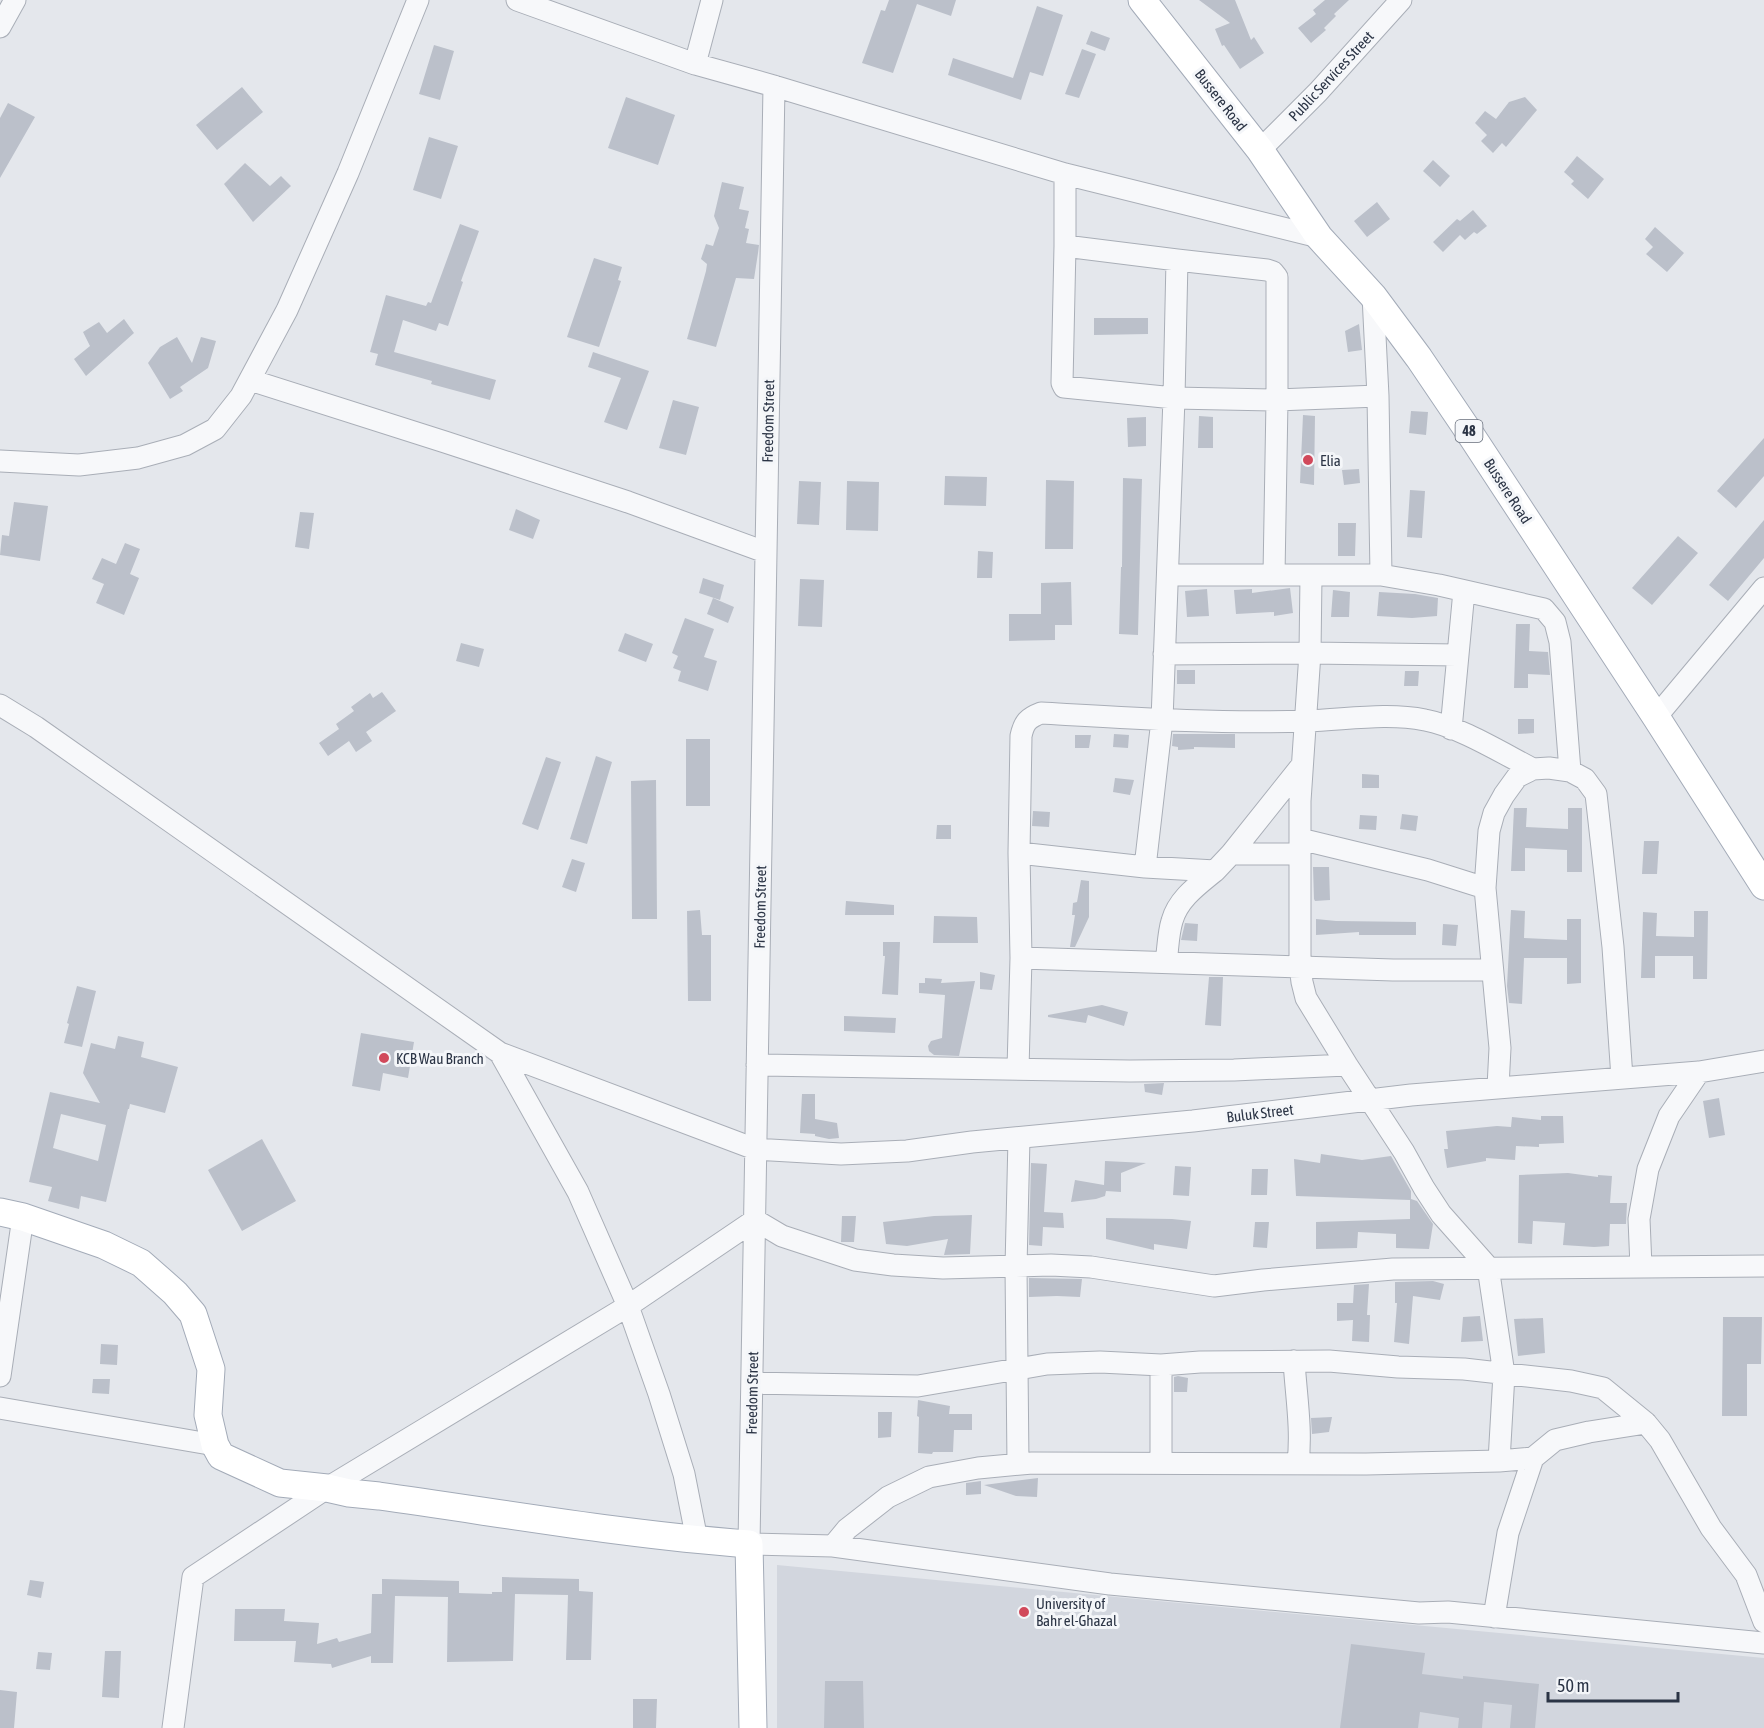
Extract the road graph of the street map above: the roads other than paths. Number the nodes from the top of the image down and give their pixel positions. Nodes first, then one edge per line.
1 (15, 0) edge
2 (418, 0) edge
3 (517, 0) edge
4 (712, 0) edge
5 (1142, 0) edge
6 (1401, 0) edge
7 (0, 27) edge
8 (694, 64) junction
9 (774, 86) junction
10 (1260, 150) junction
11 (1065, 174) junction
12 (1318, 237) junction
13 (1065, 246) junction
14 (1177, 260) junction
15 (1373, 296) junction
16 (250, 380) junction
17 (1378, 396) junction
18 (1174, 398) junction
19 (1277, 400) junction
20 (0, 461) edge
21 (765, 552) junction
22 (1168, 575) junction
23 (1274, 575) junction
24 (1311, 576) junction
25 (1381, 576) junction
26 (1764, 588) edge
27 (1464, 591) junction
28 (1310, 653) junction
29 (1164, 654) junction
30 (1457, 655) junction
31 (0, 705) edge
32 (1656, 717) junction
33 (1162, 720) junction
34 (1306, 721) junction
35 (1451, 729) junction
36 (1302, 765) junction
37 (1533, 769) junction
38 (1570, 771) junction
39 (1300, 846) junction
40 (1018, 853) junction
41 (1231, 854) junction
42 (1144, 867) junction
43 (1215, 871) junction
44 (1764, 886) edge
45 (1485, 888) junction
46 (1021, 958) junction
47 (1166, 963) junction
48 (1300, 966) junction
49 (1492, 970) junction
50 (500, 1053) junction
51 (1764, 1061) edge
52 (757, 1065) junction
53 (1347, 1065) junction
54 (1018, 1069) junction
55 (1699, 1072) junction
56 (1622, 1077) junction
57 (1498, 1087) junction
58 (1369, 1101) junction
59 (1019, 1138) junction
60 (755, 1149) junction
61 (12, 1215) edge
62 (755, 1220) junction
63 (1764, 1266) edge
64 (1016, 1267) junction
65 (1641, 1267) junction
66 (1488, 1268) junction
67 (628, 1306) junction
68 (1294, 1361) junction
69 (1161, 1365) junction
70 (1017, 1368) junction
71 (1504, 1374) junction
72 (0, 1376) edge
73 (753, 1383) junction
74 (0, 1408) edge
75 (1646, 1423) junction
76 (215, 1445) junction
77 (1533, 1458) junction
78 (1499, 1461) junction
79 (1161, 1463) junction
80 (1298, 1463) junction
81 (1018, 1464) junction
82 (327, 1488) junction
83 (697, 1540) junction
84 (749, 1544) junction
85 (833, 1546) junction
86 (1494, 1617) junction
87 (1764, 1622) edge
88 (1764, 1643) edge
89 (173, 1728) edge
90 (753, 1728) edge

1 - 7 street
2 - 16 street
3 - 8 street
4 - 8 street
5 - 10 main road, Bussere Road / 48
6 - 10 street, Public Services Street
8 - 9 street
9 - 11 street
9 - 21 street, Freedom Street
10 - 12 main road, Bussere Road / 48
11 - 12 street
11 - 13 street
12 - 15 main road, Bussere Road / 48
13 - 14 street
13 - 18 street
14 - 18 street
14 - 19 street
15 - 17 street
15 - 32 main road, Bussere Road / 48
16 - 20 street
16 - 21 street
17 - 19 street
17 - 25 street
18 - 19 street
18 - 22 street
19 - 23 street
21 - 52 street, Freedom Street
22 - 23 street
22 - 29 street
23 - 24 street
24 - 25 street
24 - 28 street
25 - 27 street
26 - 32 street
27 - 30 street
27 - 38 street
28 - 29 street
28 - 30 street
28 - 34 street
29 - 33 street
30 - 35 street
31 - 50 street
32 - 44 main road, Bussere Road / 48
33 - 34 street
33 - 40 street
33 - 42 street
34 - 35 street
34 - 36 street
35 - 37 street
36 - 39 street
36 - 41 street
37 - 38 street
37 - 45 street
38 - 56 street
39 - 41 street
39 - 45 street
39 - 48 street
40 - 42 street
40 - 46 street
41 - 43 street
42 - 43 street
43 - 47 street
45 - 49 street
46 - 47 street
46 - 54 street
47 - 48 street
48 - 49 street
48 - 53 street
49 - 57 street
50 - 60 street, Buluk Street
50 - 67 street
51 - 55 street, Buluk Street
52 - 54 street
52 - 60 street, Freedom Street
53 - 54 street
53 - 58 street
55 - 56 street, Buluk Street
55 - 65 street
56 - 57 street, Buluk Street
57 - 58 street, Buluk Street
58 - 59 street, Buluk Street
58 - 66 street
59 - 60 street, Buluk Street
59 - 64 street
60 - 62 street, Freedom Street
61 - 72 street
61 - 76 main road
62 - 64 street
62 - 67 street
62 - 73 street, Freedom Street
63 - 65 street
64 - 66 street
64 - 70 street
65 - 66 street
66 - 71 street
67 - 82 street
67 - 83 street
68 - 69 street
68 - 71 street
68 - 80 street
69 - 70 street
69 - 79 street
70 - 73 street
70 - 81 street
71 - 75 street
71 - 78 street
73 - 84 street, Freedom Street
74 - 76 street
75 - 77 street
75 - 87 street
76 - 82 main road
77 - 78 street
77 - 86 street
78 - 80 street
79 - 80 street
79 - 81 street
81 - 85 street
82 - 83 main road
82 - 89 street
83 - 84 main road
84 - 85 street
84 - 90 main road, Freedom Street
85 - 86 street
86 - 88 street

